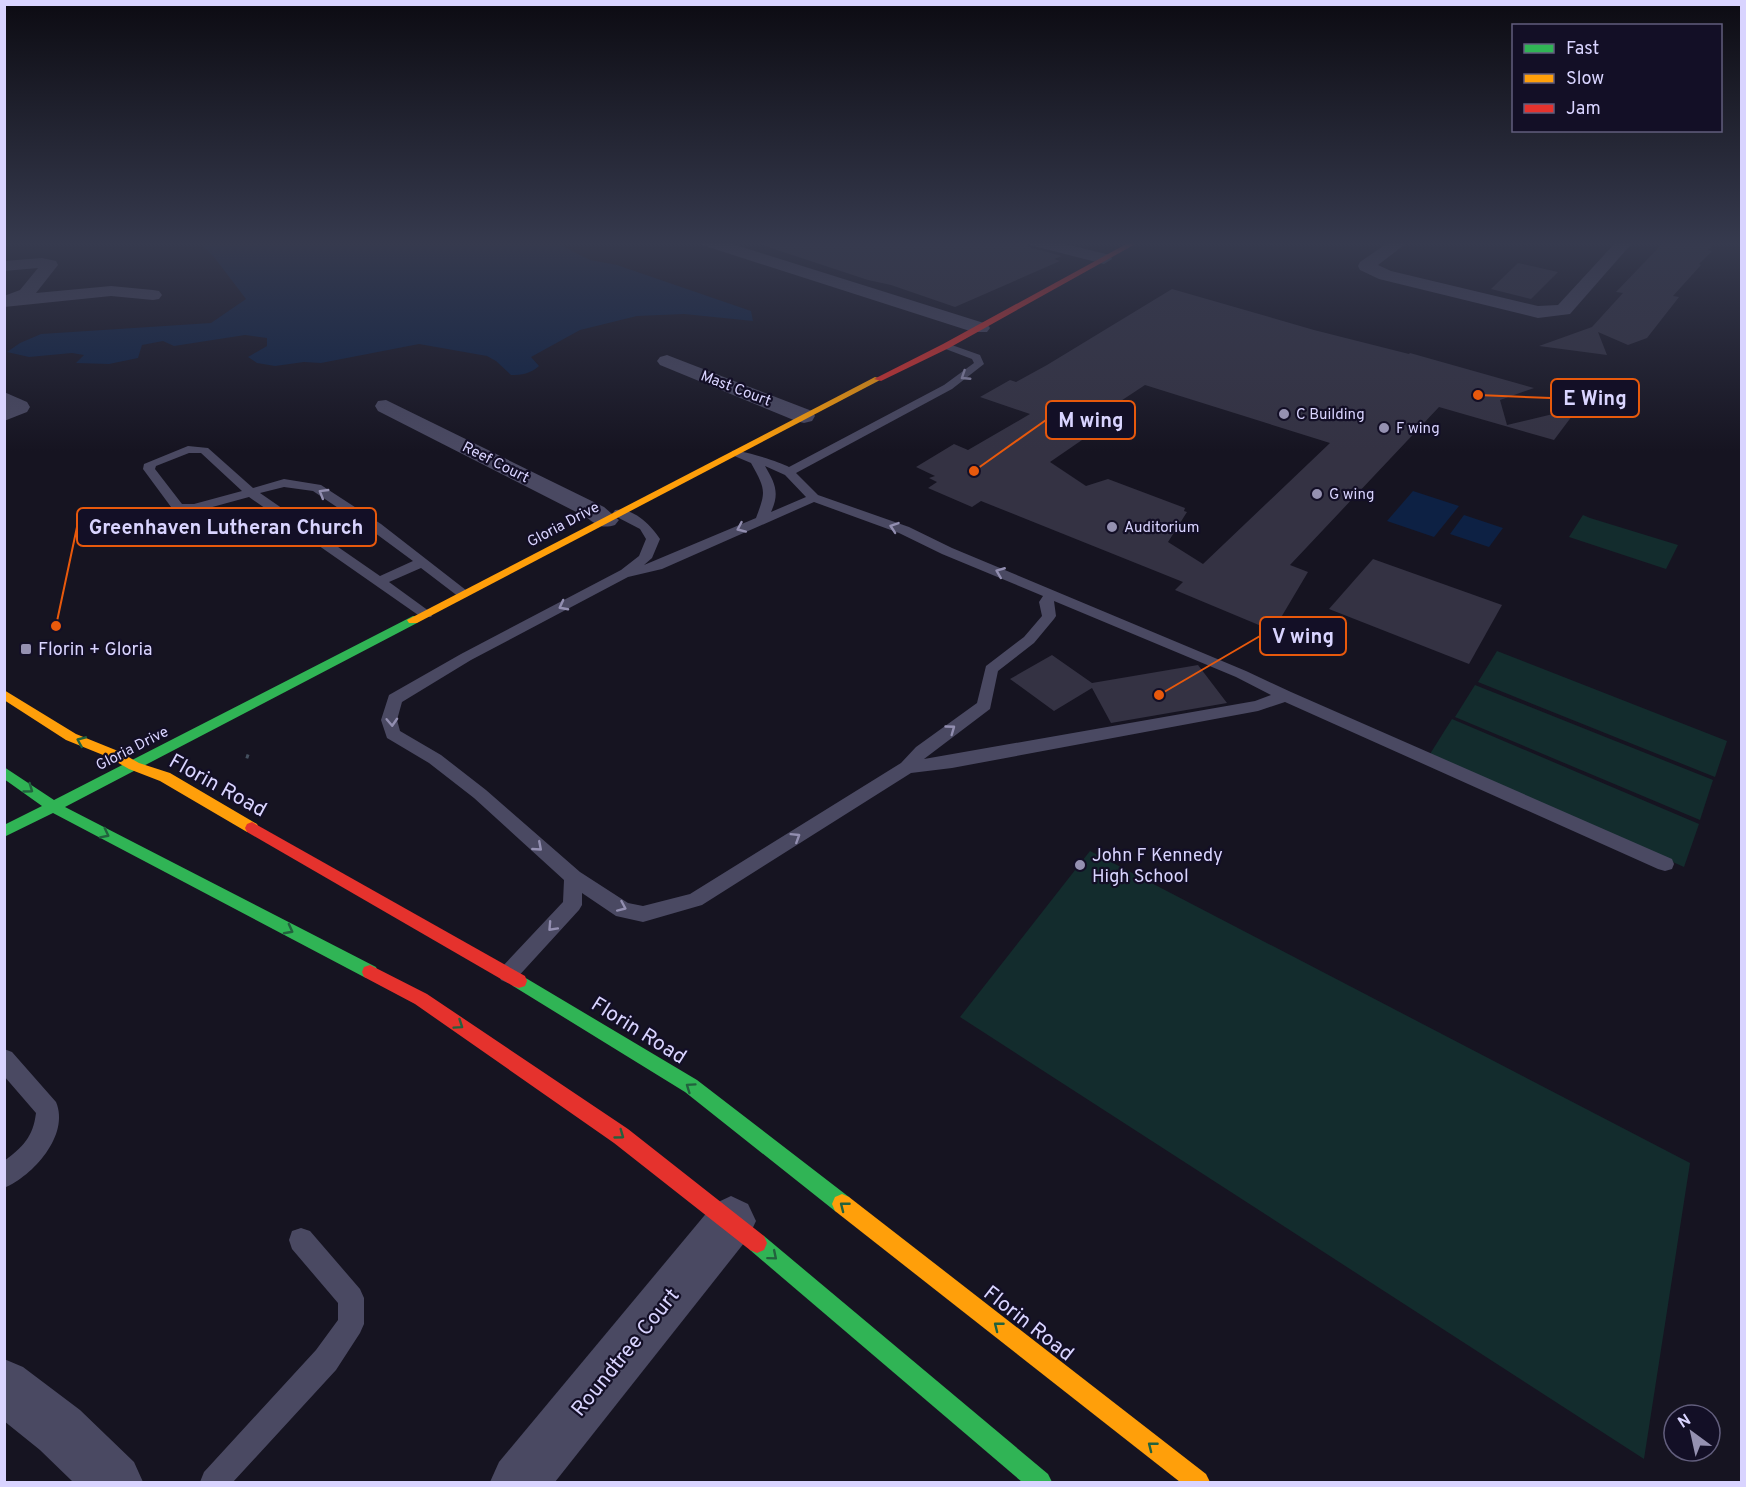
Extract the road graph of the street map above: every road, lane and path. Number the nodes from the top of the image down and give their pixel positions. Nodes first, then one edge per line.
1 (927, 311) edge
2 (1010, 311) edge
3 (1535, 311) edge
4 (1557, 311) edge
5 (980, 328) junction
6 (946, 346) junction
7 (667, 361) dead end
8 (4, 398) edge
9 (386, 406) dead end
10 (4, 415) edge
11 (804, 416) junction
12 (736, 453) junction
13 (756, 461) junction
14 (789, 472) junction
15 (249, 491) junction
16 (814, 498) junction
17 (612, 516) junction
18 (762, 518) junction
19 (423, 562) junction
20 (623, 574) junction
21 (379, 581) junction
22 (464, 594) junction
23 (1052, 594) junction
24 (426, 614) junction
25 (4, 694) edge
26 (1285, 696) junction
27 (134, 766) junction
28 (907, 767) junction
29 (4, 772) edge
30 (54, 807) junction
31 (4, 832) edge
32 (1665, 864) dead end
33 (573, 877) junction
34 (508, 974) junction
35 (4, 1059) edge
36 (4, 1176) edge
37 (731, 1221) junction
38 (301, 1240) dead end
39 (11, 1402) edge
40 (114, 1482) edge
41 (214, 1482) edge
42 (519, 1482) edge
43 (1040, 1482) edge
44 (1198, 1482) edge

1 - 5 street
2 - 5 main road, Gloria Drive
3 - 4 street
5 - 6 main road, Gloria Drive
6 - 11 main road, Gloria Drive
6 -> 14 lane
7 - 11 street, Mast Court
8 - 10 street
9 - 17 street, Reef Court
11 - 12 main road, Gloria Drive
12 - 13 lane
12 - 17 main road, Gloria Drive
13 - 14 lane
13 - 18 lane
14 - 16 lane
15 - 15 lane
19 -> 15 lane
15 - 21 lane
16 - 18 lane
23 -> 16 lane
17 - 20 lane
17 - 22 main road, Gloria Drive
18 -> 20 lane
19 - 21 lane
19 - 22 lane
20 -> 33 lane
21 - 24 lane
22 - 24 main road, Gloria Drive
23 - 26 lane
28 -> 23 lane
24 - 27 main road, Gloria Drive
27 -> 25 main road, Florin Road
26 - 28 lane
26 - 32 lane
27 - 30 main road, Gloria Drive
27 - 34 main road, Florin Road
33 -> 28 lane
29 -> 30 main road
30 - 31 main road, Gloria Drive
30 -> 37 main road
33 -> 34 lane
44 -> 34 main road, Florin Road
35 - 36 lane
37 - 42 street, Roundtree Court
37 -> 43 main road
38 - 41 lane
39 - 40 street

